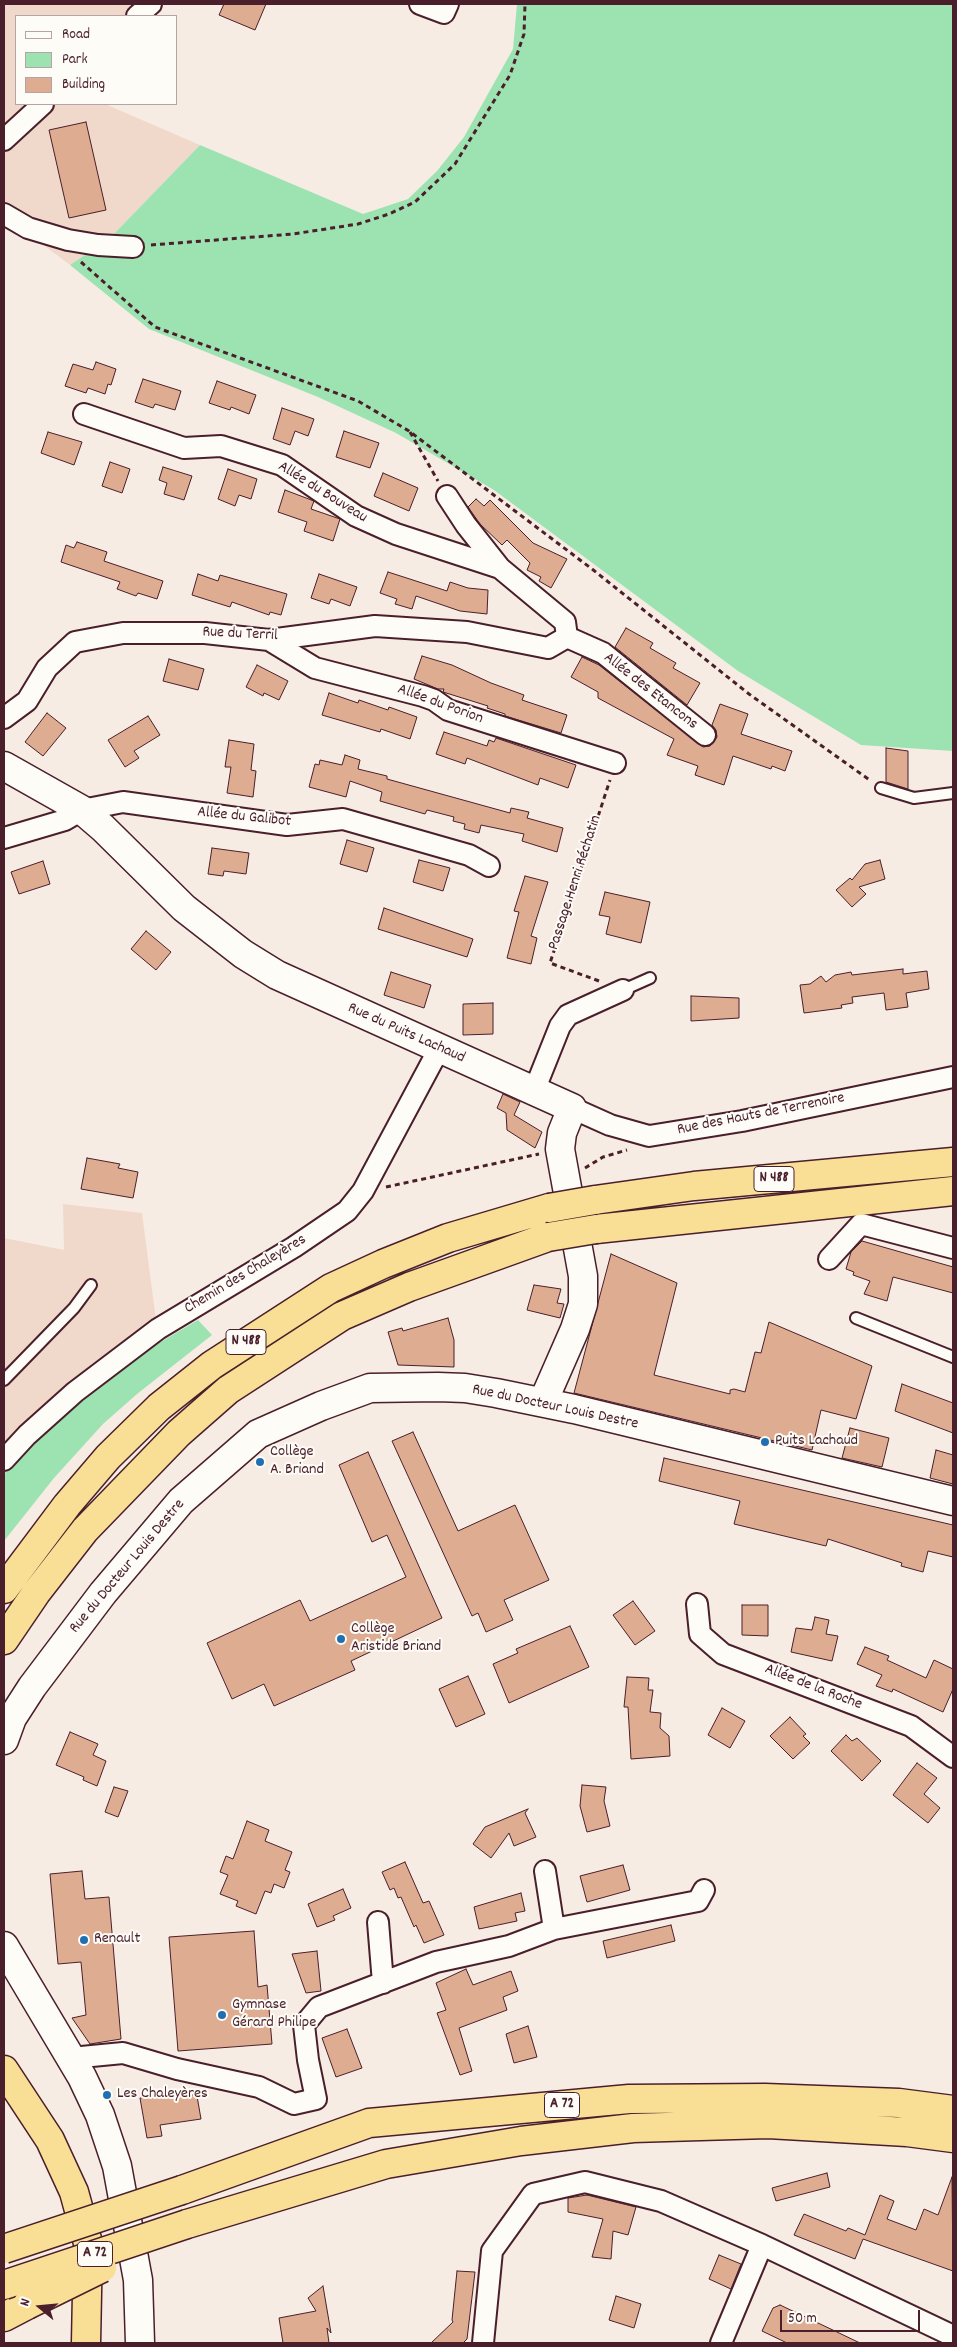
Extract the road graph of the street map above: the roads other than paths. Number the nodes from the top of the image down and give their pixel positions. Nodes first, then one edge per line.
1 (151, 4) edge
2 (420, 4) edge
3 (448, 4) edge
4 (138, 15) edge
5 (42, 105) edge
6 (4, 140) edge
7 (4, 214) edge
8 (133, 247) road end
9 (84, 414) dead end
10 (447, 496) road end
11 (500, 568) junction
12 (567, 637) junction
13 (269, 640) junction
14 (4, 718) edge
15 (705, 736) dead end
16 (615, 763) road end
17 (4, 766) edge
18 (881, 788) dead end
19 (953, 793) edge
20 (82, 810) junction
21 (4, 838) edge
22 (489, 866) dead end
23 (650, 978) dead end
24 (623, 990) joint
25 (439, 1049) junction
26 (953, 1077) edge
27 (534, 1090) junction
28 (572, 1108) junction
29 (953, 1162) edge
30 (953, 1191) edge
31 (953, 1248) edge
32 (829, 1259) dead end
33 (91, 1285) dead end
34 (856, 1318) dead end
35 (953, 1356) edge
36 (4, 1380) edge
37 (543, 1402) junction
38 (4, 1460) edge
39 (953, 1501) edge
40 (7, 1587) edge
41 (36, 1593) junction
42 (697, 1604) dead end
43 (4, 1640) edge
44 (4, 1656) edge
45 (4, 1740) edge
46 (953, 1757) edge
47 (544, 1871) dead end
48 (704, 1890) dead end
49 (378, 1922) dead end
50 (554, 1929) junction
51 (4, 1946) edge
52 (383, 1983) junction
53 (71, 2058) junction
54 (4, 2070) edge
55 (953, 2110) edge
56 (953, 2138) edge
57 (187, 2224) junction
58 (762, 2245) junction
59 (4, 2249) edge
60 (4, 2285) edge
61 (15, 2311) edge
62 (953, 2336) edge
63 (86, 2343) edge
64 (140, 2343) edge
65 (483, 2343) edge
66 (721, 2343) edge

1 - 4 street
2 - 3 street
5 - 6 street
7 - 8 street
9 - 11 street, Allée du Bouveau
10 - 11 street, Allée du Bouveau
11 - 12 street, Allée du Bouveau
12 - 13 street, Rue du Terril
12 - 15 street, Allée des Etancons
13 - 14 street, Rue du Terril
13 - 16 street, Allée du Porion
17 - 20 street, Rue du Puits Lachaud
18 - 19 lane
20 - 21 street, Allée du Galibot
20 - 22 street, Allée du Galibot
20 - 25 street, Rue du Puits Lachaud
23 - 24 lane
24 - 27 street
25 - 27 street, Rue du Puits Lachaud
25 - 38 street, Chemin des Chaleyères
26 - 28 street, Rue des Hauts de Terrenoire
27 - 28 street, Rue du Puits Lachaud
28 - 37 street
29 - 40 highway, N 488, bridge
30 - 41 highway, N 488, bridge
31 - 32 street
33 - 36 lane
34 - 35 lane
37 - 39 street, Rue du Docteur Louis Destre
37 - 45 street, Rue du Docteur Louis Destre
41 - 43 highway, N 488
41 - 44 highway
42 - 46 street, Allée de la Roche
47 - 50 street
48 - 50 street
49 - 52 street
50 - 52 street
51 - 53 street
52 - 53 street
53 - 64 street
54 - 63 highway
55 - 59 highway, A 72, bridge
56 - 57 highway, A 72
57 - 60 highway, A 72, bridge
57 - 61 highway, bridge
58 - 62 street
58 - 65 street
58 - 66 street

